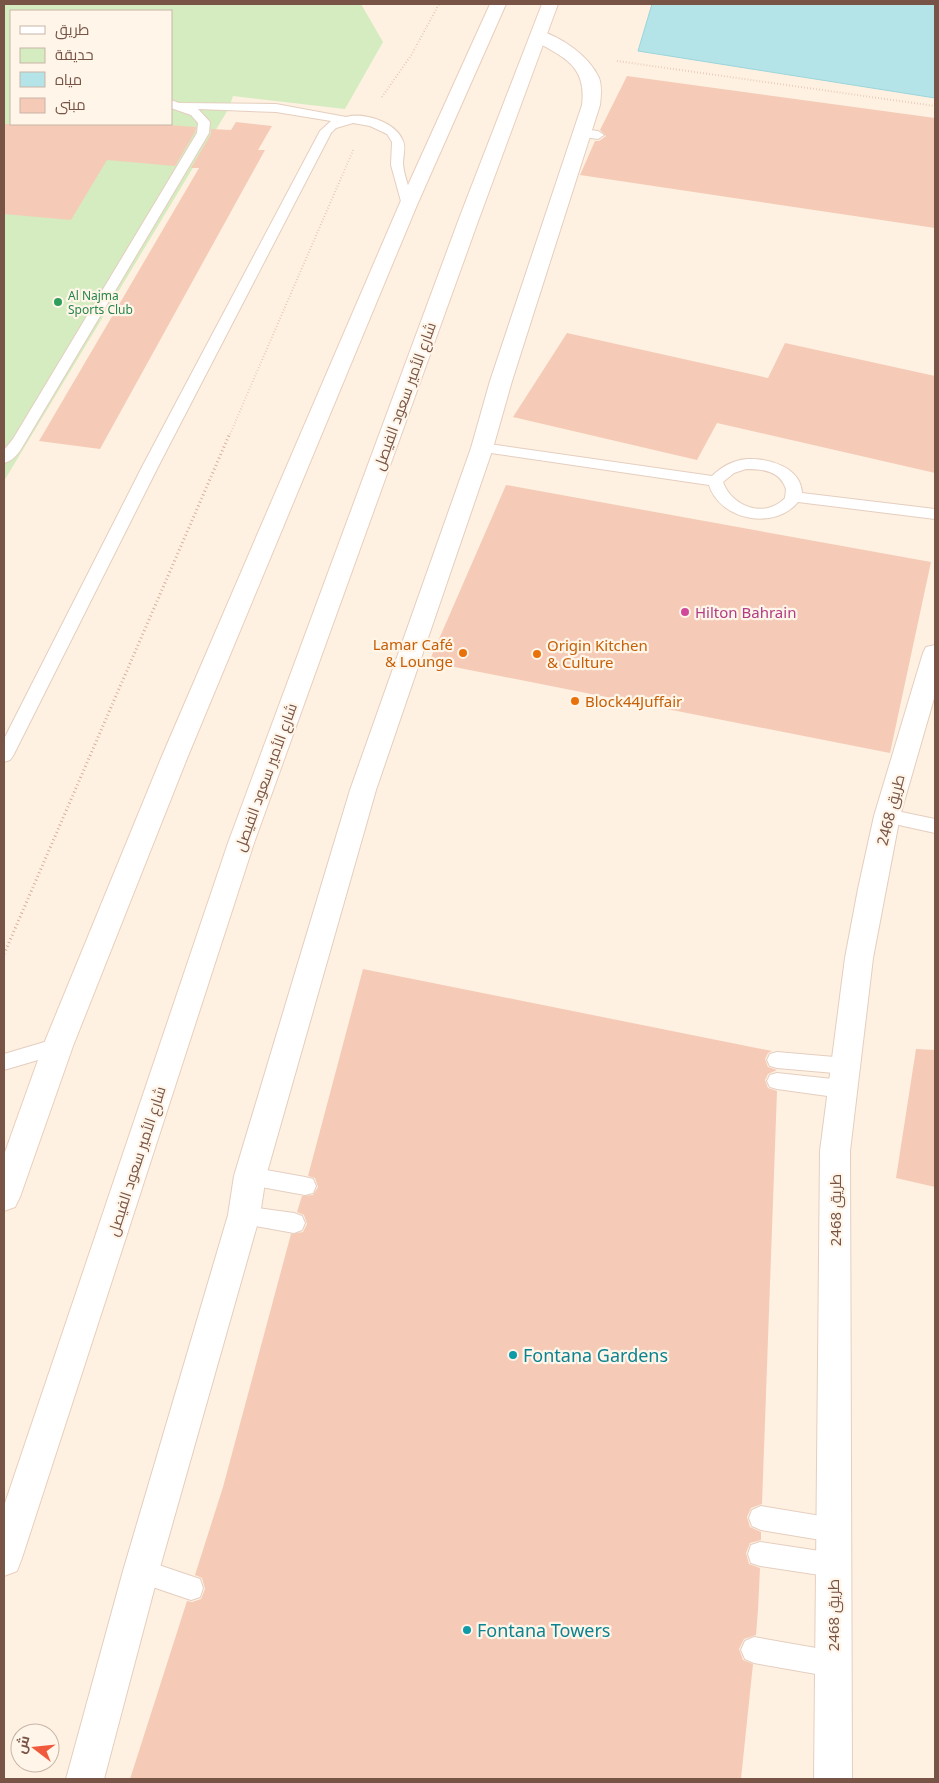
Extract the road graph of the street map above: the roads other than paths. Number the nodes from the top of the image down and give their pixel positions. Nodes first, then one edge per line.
1 (498, 4) edge
2 (550, 4) edge
3 (539, 36) junction
4 (174, 105) edge
5 (343, 120) junction
6 (408, 205) junction
7 (482, 448) junction
8 (4, 458) edge
9 (715, 481) junction
10 (794, 497) junction
11 (935, 514) edge
12 (935, 653) edge
13 (4, 756) edge
14 (887, 816) junction
15 (935, 826) edge
16 (58, 1046) junction
17 (777, 1060) dead end
18 (4, 1062) edge
19 (844, 1077) junction
20 (777, 1081) dead end
21 (250, 1176) junction
22 (305, 1186) dead end
23 (4, 1196) edge
24 (244, 1215) junction
25 (294, 1223) dead end
26 (761, 1518) dead end
27 (833, 1530) junction
28 (760, 1554) dead end
29 (4, 1558) edge
30 (833, 1565) junction
31 (141, 1571) junction
32 (191, 1588) dead end
33 (754, 1650) dead end
34 (833, 1664) junction
35 (85, 1779) edge
36 (833, 1779) edge

1 - 6 street
2 - 3 street, شارع الأمير سعود الفيصل
3 - 7 street
3 - 29 street, شارع الأمير سعود الفيصل
4 - 5 lane
4 - 8 lane
5 - 6 lane
5 - 13 lane
6 - 16 street
7 - 9 lane
7 - 21 street
9 - 10 lane
9 - 10 lane
10 - 11 lane
12 - 14 street, طريق 2468
14 - 15 lane
14 - 19 street, طريق 2468
16 - 18 lane
16 - 23 street
17 - 19 lane
19 - 20 lane
19 - 27 street, طريق 2468
21 - 22 lane
21 - 24 street
24 - 25 lane
24 - 31 street
26 - 27 lane
27 - 30 street, طريق 2468
28 - 30 lane
30 - 34 street, طريق 2468
31 - 32 lane
31 - 35 street
33 - 34 lane
34 - 36 street, طريق 2468

